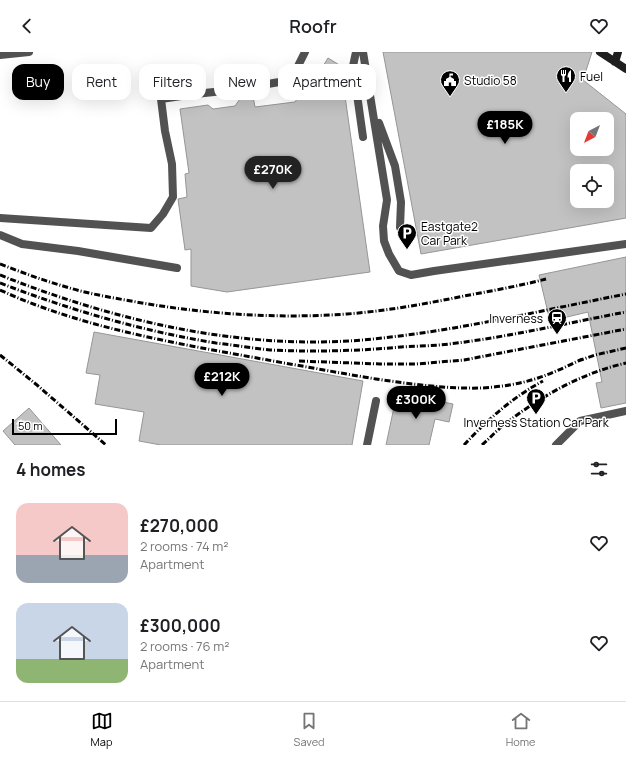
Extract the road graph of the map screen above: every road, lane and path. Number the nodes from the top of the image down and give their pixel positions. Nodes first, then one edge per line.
1 (29, 52) edge
2 (305, 52) edge
3 (356, 52) edge
4 (363, 52) edge
5 (600, 52) edge
6 (618, 52) edge
7 (0, 55) edge
8 (615, 62) junction
9 (626, 70) edge
10 (372, 105) junction
11 (363, 137) dead end
12 (0, 218) edge
13 (400, 227) dead end
14 (0, 235) edge
15 (626, 244) edge
16 (177, 268) dead end
17 (376, 401) dead end
18 (626, 411) edge
19 (367, 445) edge
20 (556, 445) edge

1 - 7 lane
2 - 12 lane
3 - 11 lane
4 - 10 lane
5 - 8 main road
6 - 8 main road
8 - 9 main road
10 - 13 lane
10 - 15 lane
14 - 16 lane
17 - 19 lane
18 - 20 lane

